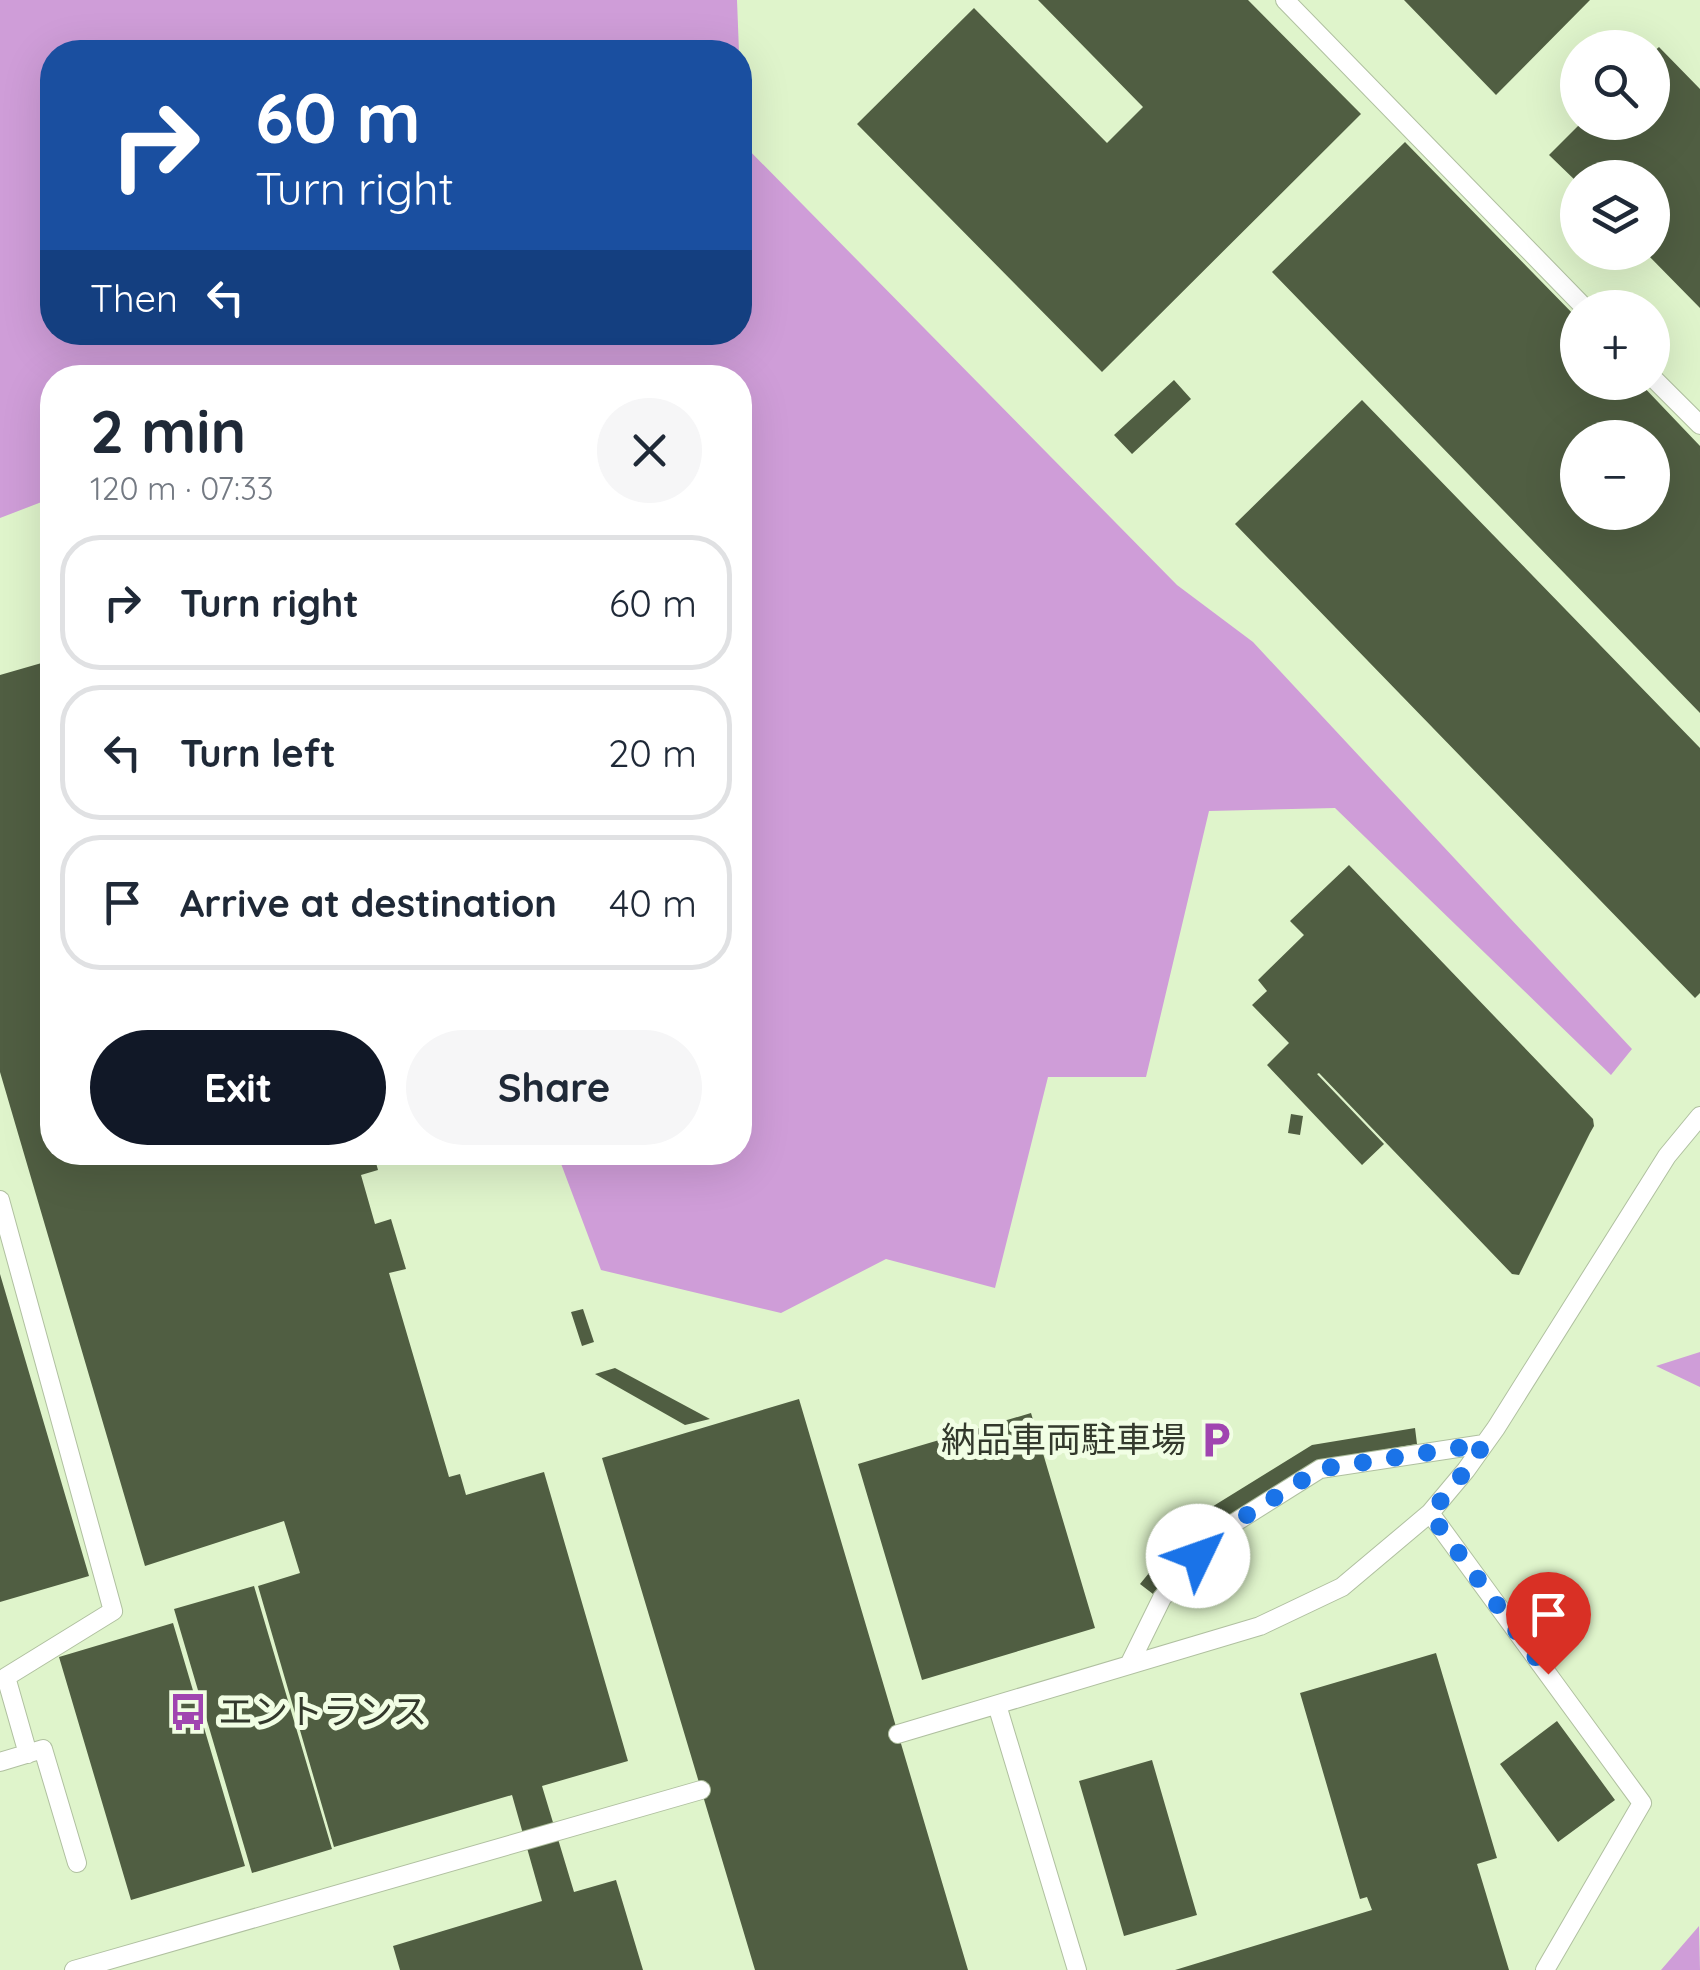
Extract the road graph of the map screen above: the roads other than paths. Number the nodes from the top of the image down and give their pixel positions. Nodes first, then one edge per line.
1 (1286, 0) edge
2 (1568, 290) edge
3 (1670, 394) edge
4 (1700, 425) edge
5 (1700, 1116) edge
6 (0, 1200) edge
7 (1484, 1444) junction
8 (1430, 1514) junction
9 (1129, 1665) junction
10 (997, 1705) junction
11 (898, 1734) dead end
12 (28, 1754) junction
13 (0, 1762) edge
14 (701, 1790) dead end
15 (77, 1863) dead end
16 (74, 1970) edge
17 (1076, 1970) edge
18 (1545, 1970) edge

1 - 2 lane
3 - 4 lane
5 - 7 lane
6 - 12 lane
7 - 8 lane
7 - 9 lane
8 - 9 lane
8 - 18 lane
9 - 10 lane
10 - 11 lane
10 - 17 lane
12 - 13 lane
12 - 15 lane
14 - 16 lane

